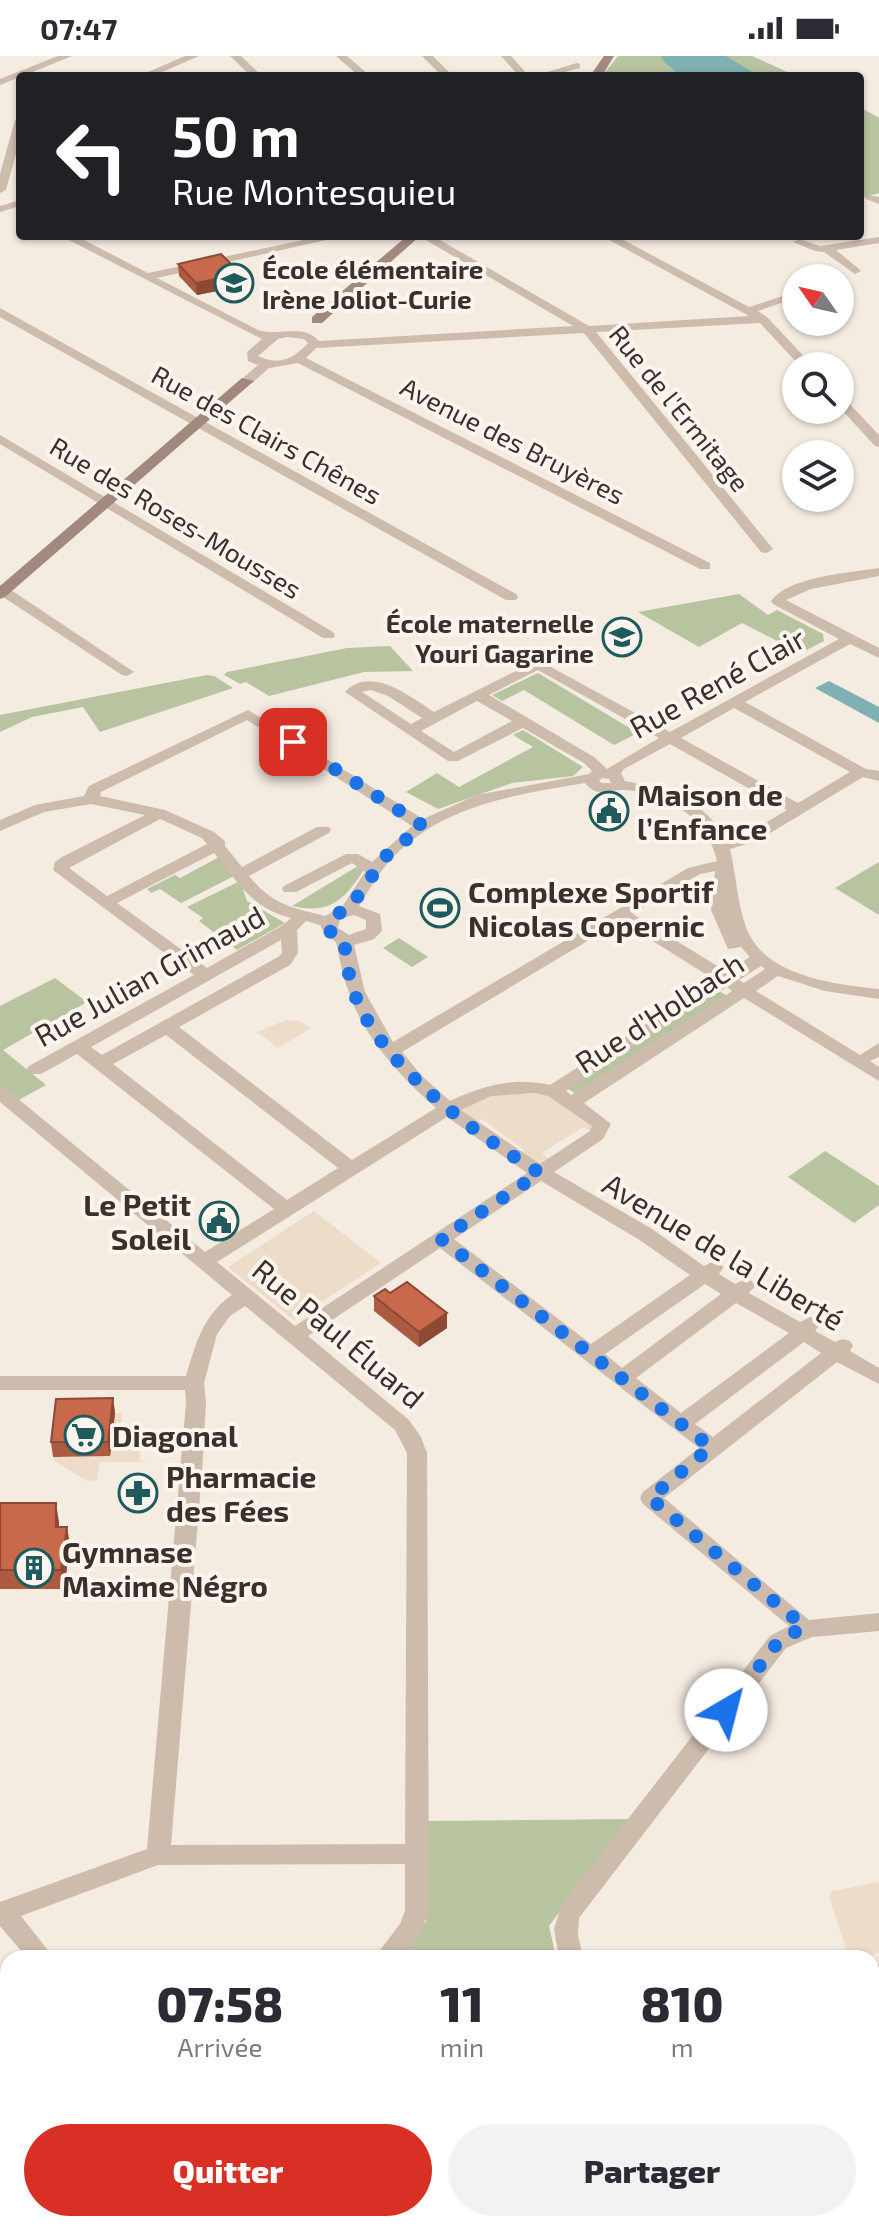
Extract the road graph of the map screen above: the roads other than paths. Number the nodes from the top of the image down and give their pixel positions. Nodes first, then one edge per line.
1 (36, 56) edge
2 (67, 56) edge
3 (194, 56) edge
4 (235, 56) edge
5 (341, 56) edge
6 (427, 56) edge
7 (506, 56) edge
8 (577, 66) dead end
9 (32, 72) edge
10 (155, 72) edge
11 (253, 72) edge
12 (360, 72) edge
13 (444, 72) edge
14 (520, 72) edge
15 (554, 72) edge
16 (16, 134) edge
17 (0, 190) edge
18 (75, 240) edge
19 (319, 240) edge
20 (409, 240) edge
21 (432, 240) edge
22 (615, 240) edge
23 (879, 240) edge
24 (799, 242) dead end
25 (827, 248) junction
26 (855, 271) dead end
27 (146, 277) junction
28 (782, 299) edge
29 (747, 311) junction
30 (0, 312) edge
31 (763, 319) junction
32 (317, 320) joint
33 (588, 330) junction
34 (301, 334) junction
35 (270, 338) junction
36 (313, 345) junction
37 (794, 352) edge
38 (299, 359) junction
39 (267, 364) junction
40 (247, 381) joint
41 (854, 416) edge
42 (198, 422) junction
43 (0, 439) edge
44 (879, 443) edge
45 (106, 503) junction
46 (766, 549) dead end
47 (705, 566) dead end
48 (879, 572) edge
49 (1, 591) edge
50 (511, 597) dead end
51 (328, 635) dead end
52 (849, 639) junction
53 (879, 654) edge
54 (127, 672) dead end
55 (479, 696) junction
56 (734, 702) junction
57 (434, 719) junction
58 (522, 722) junction
59 (409, 731) junction
60 (670, 738) junction
61 (861, 772) junction
62 (879, 776) edge
63 (604, 779) junction
64 (93, 794) junction
65 (798, 810) junction
66 (160, 813) junction
67 (0, 826) edge
68 (423, 826) junction
69 (323, 830) dead end
70 (219, 844) junction
71 (722, 855) junction
72 (374, 870) junction
73 (240, 874) junction
74 (290, 889) dead end
75 (105, 903) junction
76 (356, 911) junction
77 (621, 914) junction
78 (302, 916) junction
79 (329, 922) junction
80 (289, 929) junction
81 (351, 939) junction
82 (765, 966) junction
83 (207, 976) junction
84 (726, 980) junction
85 (744, 992) junction
86 (879, 994) edge
87 (879, 1002) edge
88 (167, 1027) junction
89 (80, 1047) junction
90 (394, 1049) junction
91 (102, 1063) junction
92 (35, 1070) dead end
93 (879, 1075) edge
94 (553, 1091) junction
95 (0, 1093) edge
96 (572, 1103) junction
97 (448, 1109) junction
98 (350, 1168) junction
99 (540, 1173) junction
100 (286, 1209) junction
101 (441, 1239) junction
102 (205, 1261) junction
103 (710, 1271) junction
104 (742, 1289) junction
105 (246, 1295) junction
106 (807, 1328) junction
107 (295, 1335) junction
108 (841, 1348) junction
109 (591, 1354) junction
110 (879, 1364) edge
111 (879, 1377) edge
112 (622, 1378) junction
113 (0, 1383) edge
114 (194, 1383) junction
115 (681, 1423) junction
116 (711, 1447) junction
117 (879, 1622) edge
118 (803, 1630) junction
119 (416, 1854) junction
120 (158, 1855) junction
121 (1, 1912) edge
122 (35, 1950) edge
123 (392, 1950) edge
124 (569, 1950) edge

1 - 9 street
2 - 9 street
3 - 10 street
4 - 11 street
5 - 12 street
6 - 13 street
7 - 14 street
8 - 15 street
16 - 17 street
18 - 27 street
19 - 27 street
20 - 32 main road
21 - 33 street, Rue de l'Ermitage
22 - 29 street
23 - 25 street
24 - 25 street
25 - 26 street
27 - 35 street
28 - 29 street
29 - 31 street
30 - 42 street, Rue des Clairs Chênes
31 - 33 street
31 - 37 street
32 - 34 street
33 - 36 street
33 - 46 street, Rue de l'Ermitage
34 - 35 street
34 - 36 street
35 - 39 street
36 - 38 street
38 - 39 street
38 - 47 street, Avenue des Bruyères
39 - 40 street
40 - 42 main road
41 - 44 street
42 - 45 main road
42 - 50 street, Rue des Clairs Chênes
43 - 45 street, Rue des Roses-Mousses
45 - 49 main road
45 - 51 street, Rue des Roses-Mousses
48 - 52 street
49 - 54 street
52 - 53 street
52 - 56 street, Rue René Clair
55 - 57 street
55 - 58 street
55 - 60 street
56 - 60 street, Rue René Clair
56 - 61 street
57 - 59 street
57 - 59 street
58 - 59 street
58 - 63 street
60 - 63 street, Rue René Clair
60 - 65 street
61 - 62 street
61 - 65 street
63 - 68 street
63 - 71 street
63 - 76 street
64 - 66 street
64 - 67 street
64 - 68 street
65 - 71 street
66 - 70 street
66 - 75 street
68 - 72 street
69 - 73 street
70 - 73 street
70 - 75 street
71 - 77 street
71 - 82 street
72 - 74 street
72 - 76 street
73 - 78 street
75 - 83 street
76 - 79 street
76 - 81 street
77 - 84 street
77 - 90 street
78 - 79 street
78 - 80 street, Rue Julian Grimaud
79 - 81 street
80 - 83 street, Rue Julian Grimaud
80 - 88 street, Rue Julian Grimaud
81 - 90 street, Avenue de la Liberté
82 - 84 street, Rue d'Holbach
82 - 85 street, Rue d'Holbach
82 - 86 street
82 - 87 street
83 - 89 street, Rue Julian Grimaud
84 - 85 street
84 - 94 street, Rue d'Holbach
85 - 93 street
85 - 96 street, Rue d'Holbach
88 - 91 street, Rue Julian Grimaud
88 - 98 street
89 - 91 street
89 - 92 street, Rue Julian Grimaud
90 - 97 street, Avenue de la Liberté
91 - 100 street
94 - 96 street
94 - 97 street
95 - 102 street, Rue Paul Éluard
96 - 99 street
97 - 98 street
97 - 99 street, Avenue de la Liberté
98 - 100 street
99 - 101 street
99 - 103 street, Avenue de la Liberté
100 - 102 street
101 - 107 street
101 - 109 street
102 - 105 street, Rue Paul Éluard
103 - 104 street, Avenue de la Liberté
103 - 109 street
104 - 106 street, Avenue de la Liberté
104 - 112 street
105 - 107 street, Rue Paul Éluard
105 - 114 street
106 - 108 street, Avenue de la Liberté
106 - 115 street
107 - 119 street, Rue Paul Éluard
108 - 110 street, Avenue de la Liberté
108 - 111 street, Avenue de la Liberté
108 - 116 street
109 - 112 street
112 - 115 street
113 - 114 street
114 - 120 street
115 - 116 street
116 - 118 street
117 - 118 street
118 - 124 street
119 - 120 street
119 - 123 street, Rue Paul Éluard
120 - 121 street
121 - 122 street

